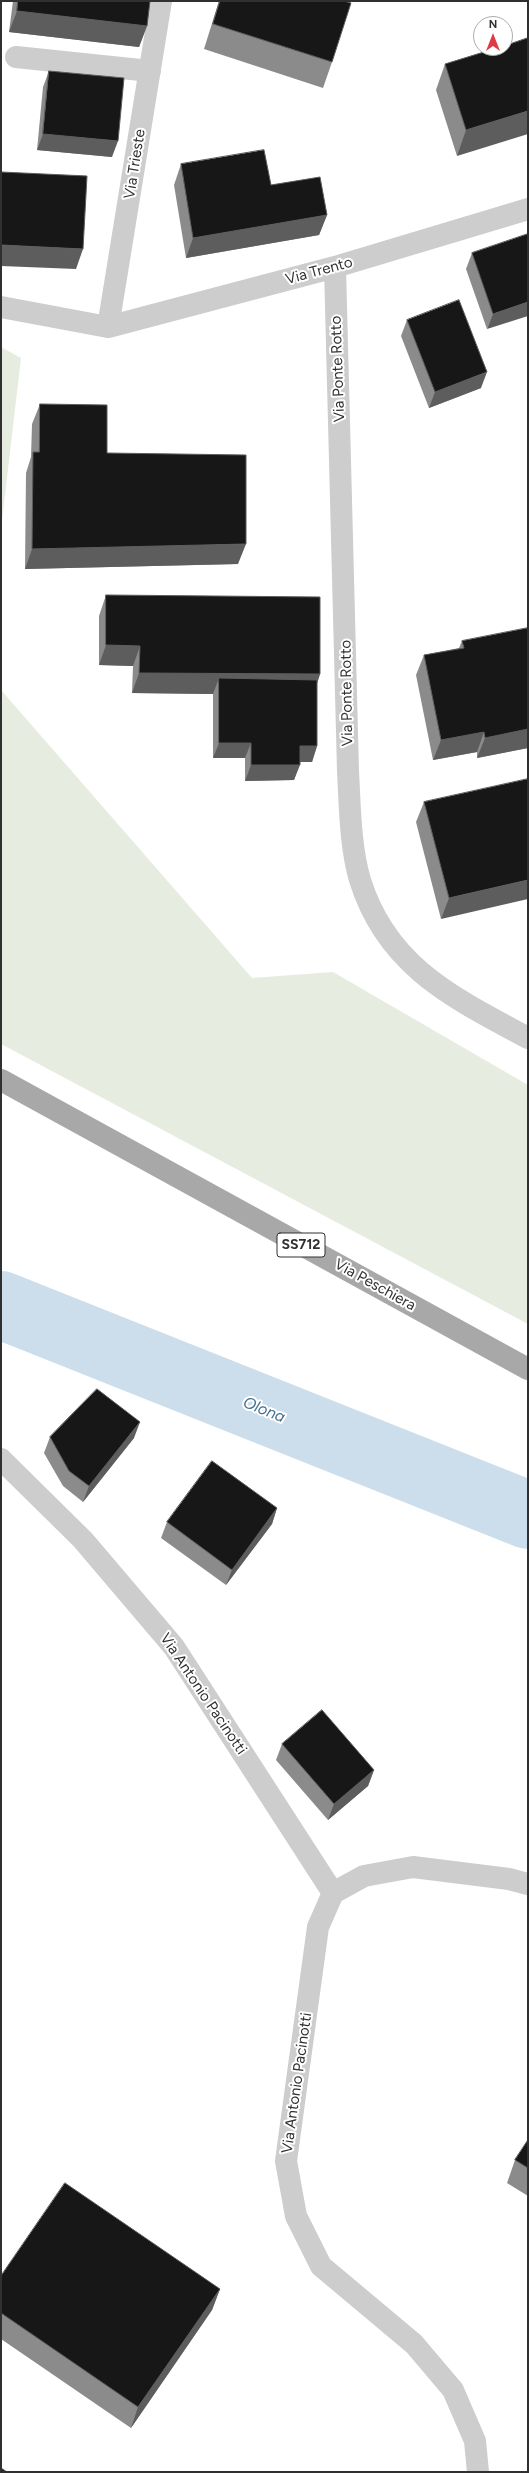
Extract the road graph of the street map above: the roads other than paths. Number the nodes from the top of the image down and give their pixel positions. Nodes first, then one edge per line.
1 (161, 1) edge
2 (16, 57) dead end
3 (150, 71) junction
4 (528, 209) edge
5 (335, 267) junction
6 (1, 307) edge
7 (108, 327) junction
8 (528, 1038) edge
9 (1, 1080) edge
10 (528, 1369) edge
11 (1, 1459) edge
12 (528, 1884) edge
13 (333, 1893) junction
14 (478, 2472) edge

1 - 3 street, Via Trieste
2 - 3 street
3 - 7 street, Via Trieste
4 - 5 street, Via Trento
5 - 7 street, Via Trento
5 - 8 street, Via Ponte Rotto
6 - 7 street
9 - 10 main road, Via Peschiera / SS712
11 - 13 street, Via Antonio Pacinotti
12 - 13 street
13 - 14 street, Via Antonio Pacinotti

